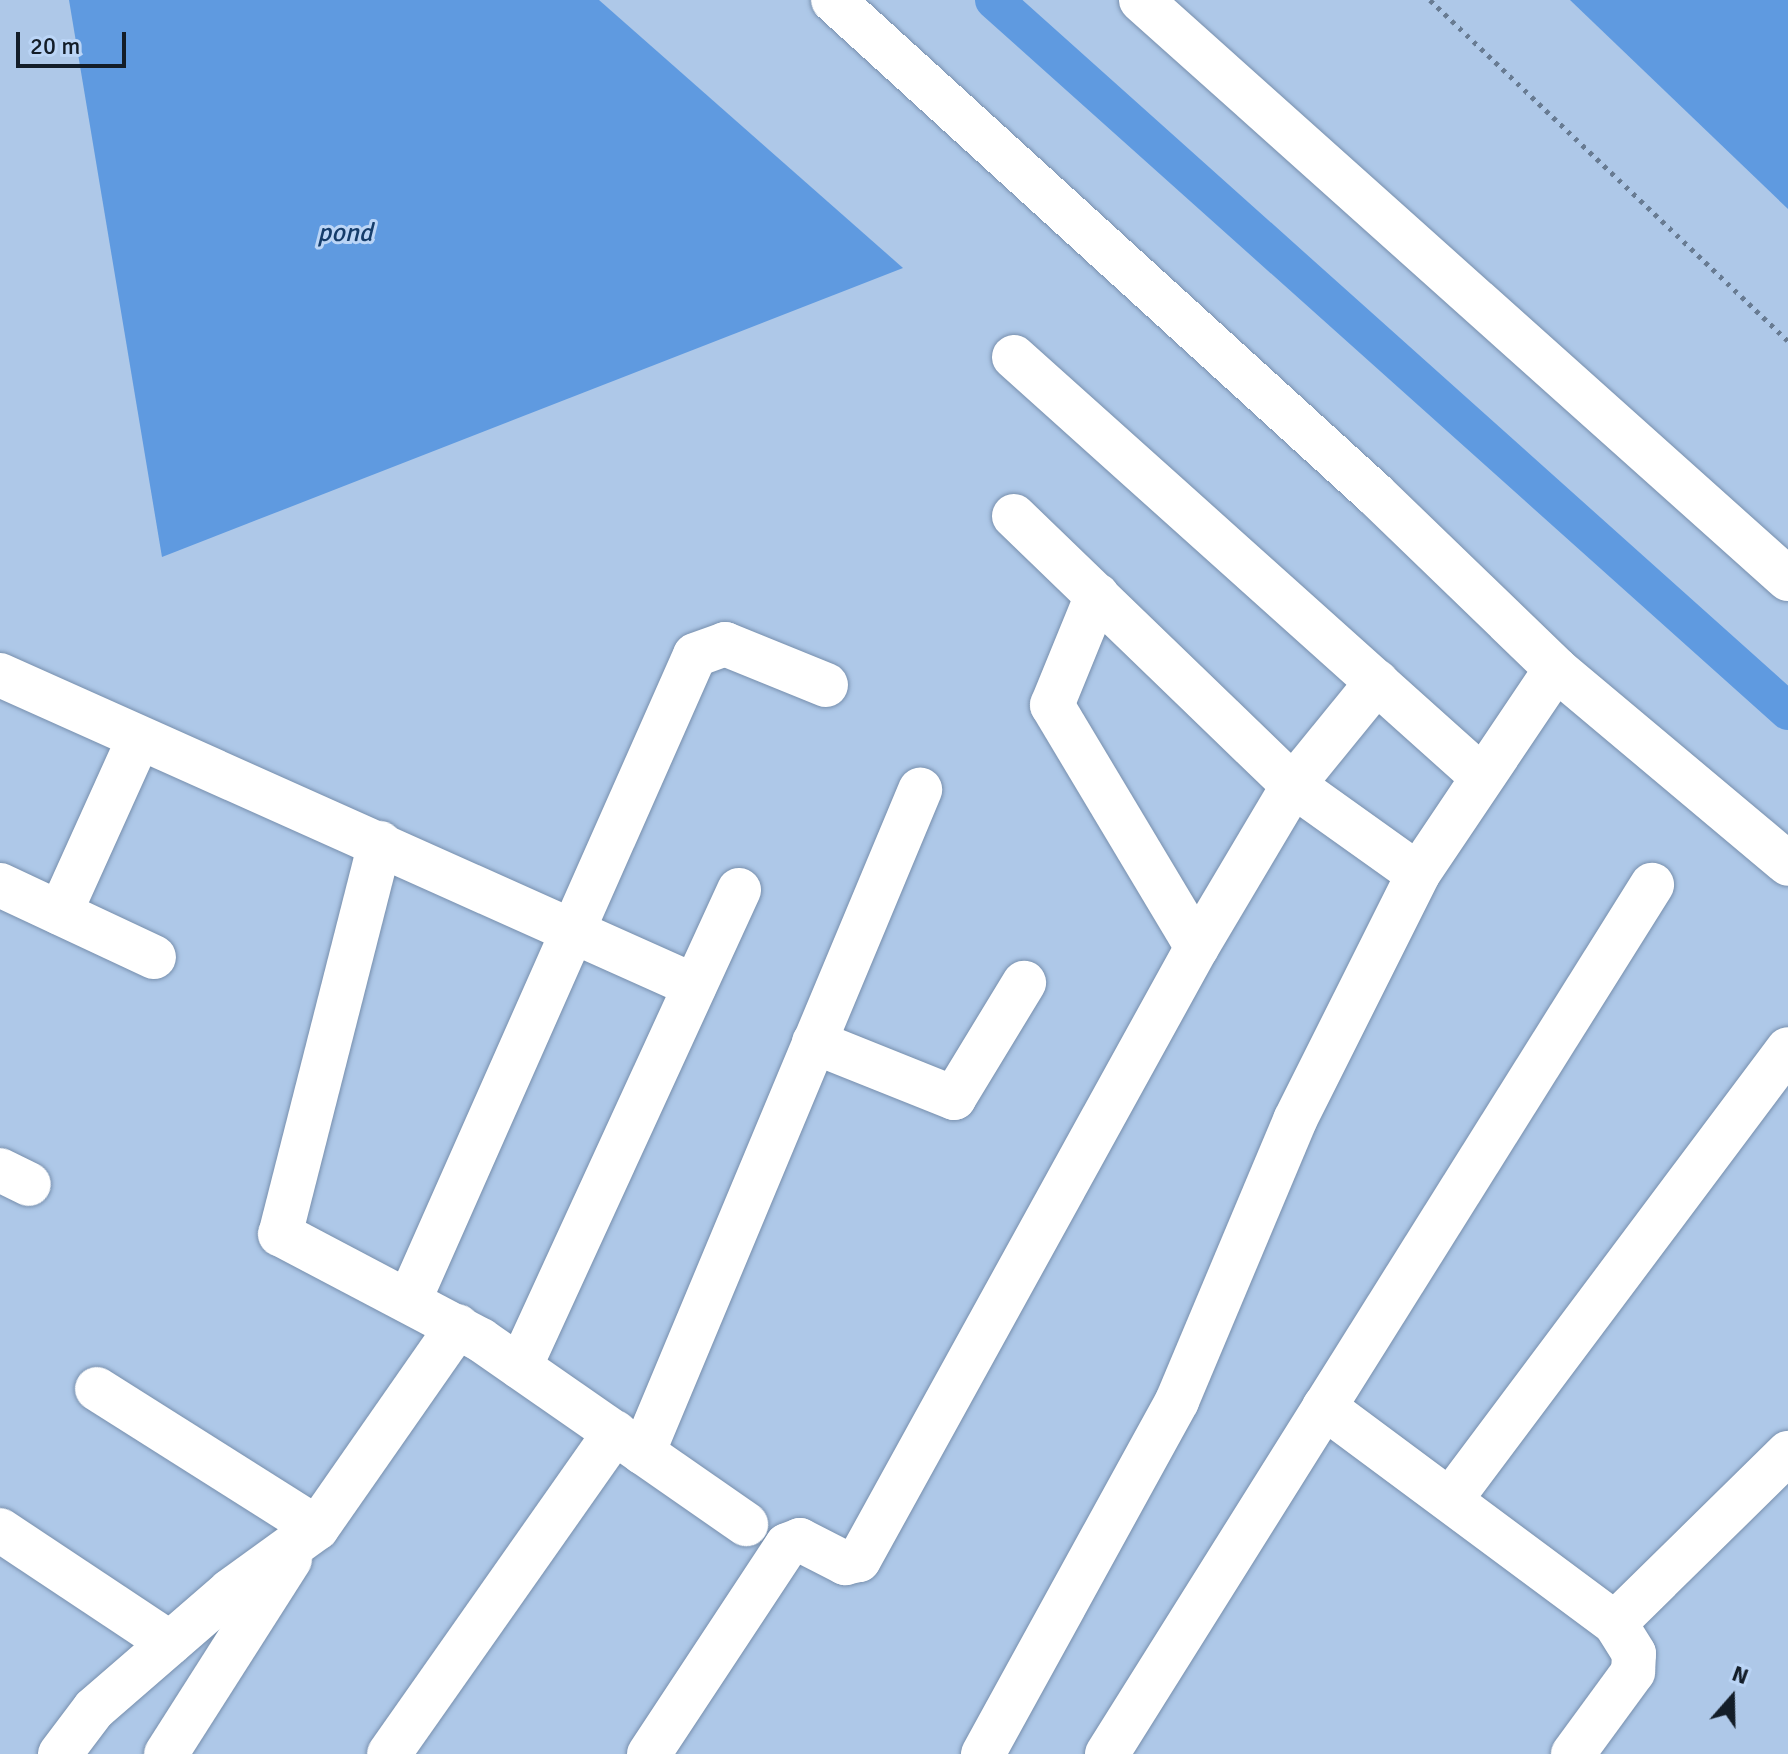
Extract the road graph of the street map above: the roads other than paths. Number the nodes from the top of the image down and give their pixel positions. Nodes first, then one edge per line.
1 (833, 0) edge
2 (1141, 0) edge
3 (1014, 357) dead end
4 (1014, 516) dead end
5 (1788, 579) edge
6 (1097, 595) junction
7 (1556, 669) junction
8 (0, 675) edge
9 (1377, 682) junction
10 (826, 685) dead end
11 (139, 738) junction
12 (1481, 776) junction
13 (1293, 785) junction
14 (920, 790) dead end
15 (380, 843) junction
16 (1788, 864) edge
17 (1418, 874) junction
18 (0, 885) edge
19 (1652, 885) dead end
20 (739, 890) dead end
21 (60, 913) junction
22 (574, 931) junction
23 (1197, 947) junction
24 (154, 957) dead end
25 (1024, 983) dead end
26 (695, 986) junction
27 (814, 1042) junction
28 (1788, 1049) edge
29 (409, 1301) junction
30 (458, 1326) junction
31 (520, 1367) junction
32 (97, 1389) dead end
33 (1324, 1407) junction
34 (629, 1443) junction
35 (1788, 1453) edge
36 (1451, 1499) junction
37 (746, 1524) dead end
38 (0, 1530) edge
39 (307, 1538) junction
40 (1615, 1623) junction
41 (170, 1643) junction
42 (60, 1754) edge
43 (166, 1754) edge
44 (389, 1754) edge
45 (649, 1754) edge
46 (983, 1754) edge
47 (1107, 1754) edge
48 (1573, 1754) edge

1 - 7 street
2 - 5 street
3 - 9 street
4 - 6 street
6 - 13 street
6 - 23 street
7 - 12 street
7 - 16 street
8 - 11 street
9 - 12 street
9 - 13 street
10 - 22 street
11 - 15 street
11 - 21 street
12 - 17 street
13 - 17 street
13 - 23 street
14 - 27 street
15 - 22 street
15 - 29 street
17 - 46 street
18 - 21 street
19 - 33 street
20 - 26 street
21 - 24 street
22 - 26 street
22 - 29 street
23 - 45 street
25 - 27 street
26 - 31 street
27 - 34 street
28 - 36 street
29 - 30 street
30 - 31 street
30 - 39 street
31 - 34 street
32 - 39 street
33 - 36 street
33 - 47 street
34 - 37 street
34 - 44 street
35 - 40 street
36 - 40 street
38 - 41 street
39 - 41 street
39 - 43 street
40 - 48 street
41 - 42 street

